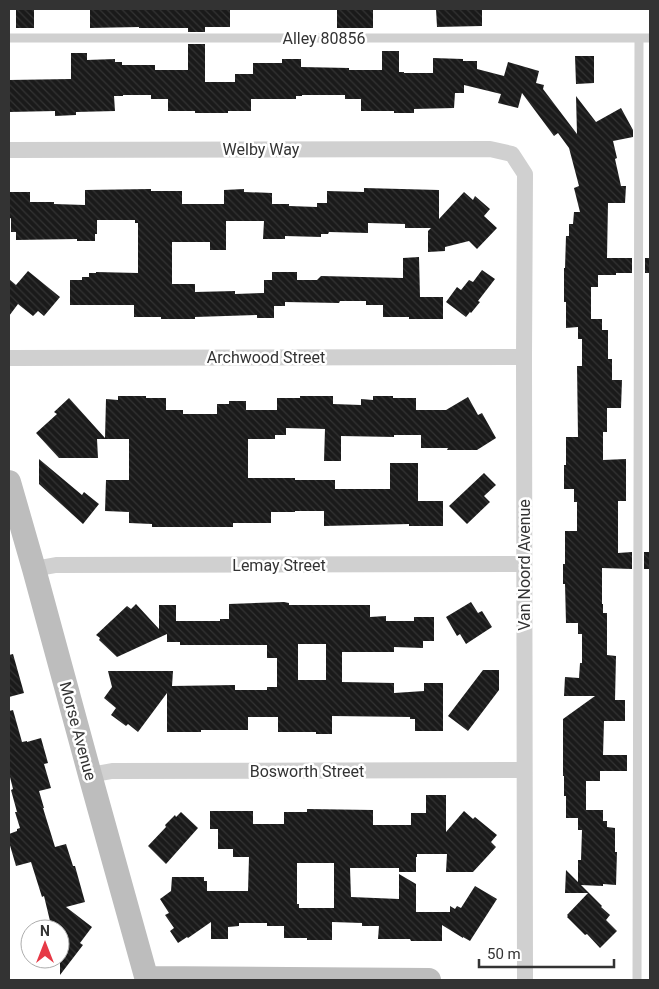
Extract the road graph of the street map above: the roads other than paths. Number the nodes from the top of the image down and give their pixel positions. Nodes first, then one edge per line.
1 (9, 38) edge
2 (639, 38) junction
3 (650, 38) edge
4 (9, 150) edge
5 (512, 154) joint
6 (524, 357) junction
7 (9, 358) edge
8 (9, 482) edge
9 (524, 564) junction
10 (34, 569) junction
11 (524, 770) junction
12 (90, 774) junction
13 (144, 980) edge
14 (429, 980) edge
15 (525, 980) edge
16 (637, 980) edge

1 - 2 lane, Alley 80856
2 - 3 lane, Alley 80856
2 - 16 lane
4 - 5 street, Welby Way
5 - 6 street, Van Noord Avenue
6 - 7 street, Archwood Street
6 - 9 street, Van Noord Avenue
8 - 10 street, Morse Avenue
9 - 10 street, Lemay Street
9 - 11 street, Van Noord Avenue
10 - 12 street, Morse Avenue
11 - 12 street, Bosworth Street
11 - 15 street, Van Noord Avenue
12 - 13 street, Morse Avenue
13 - 14 street

